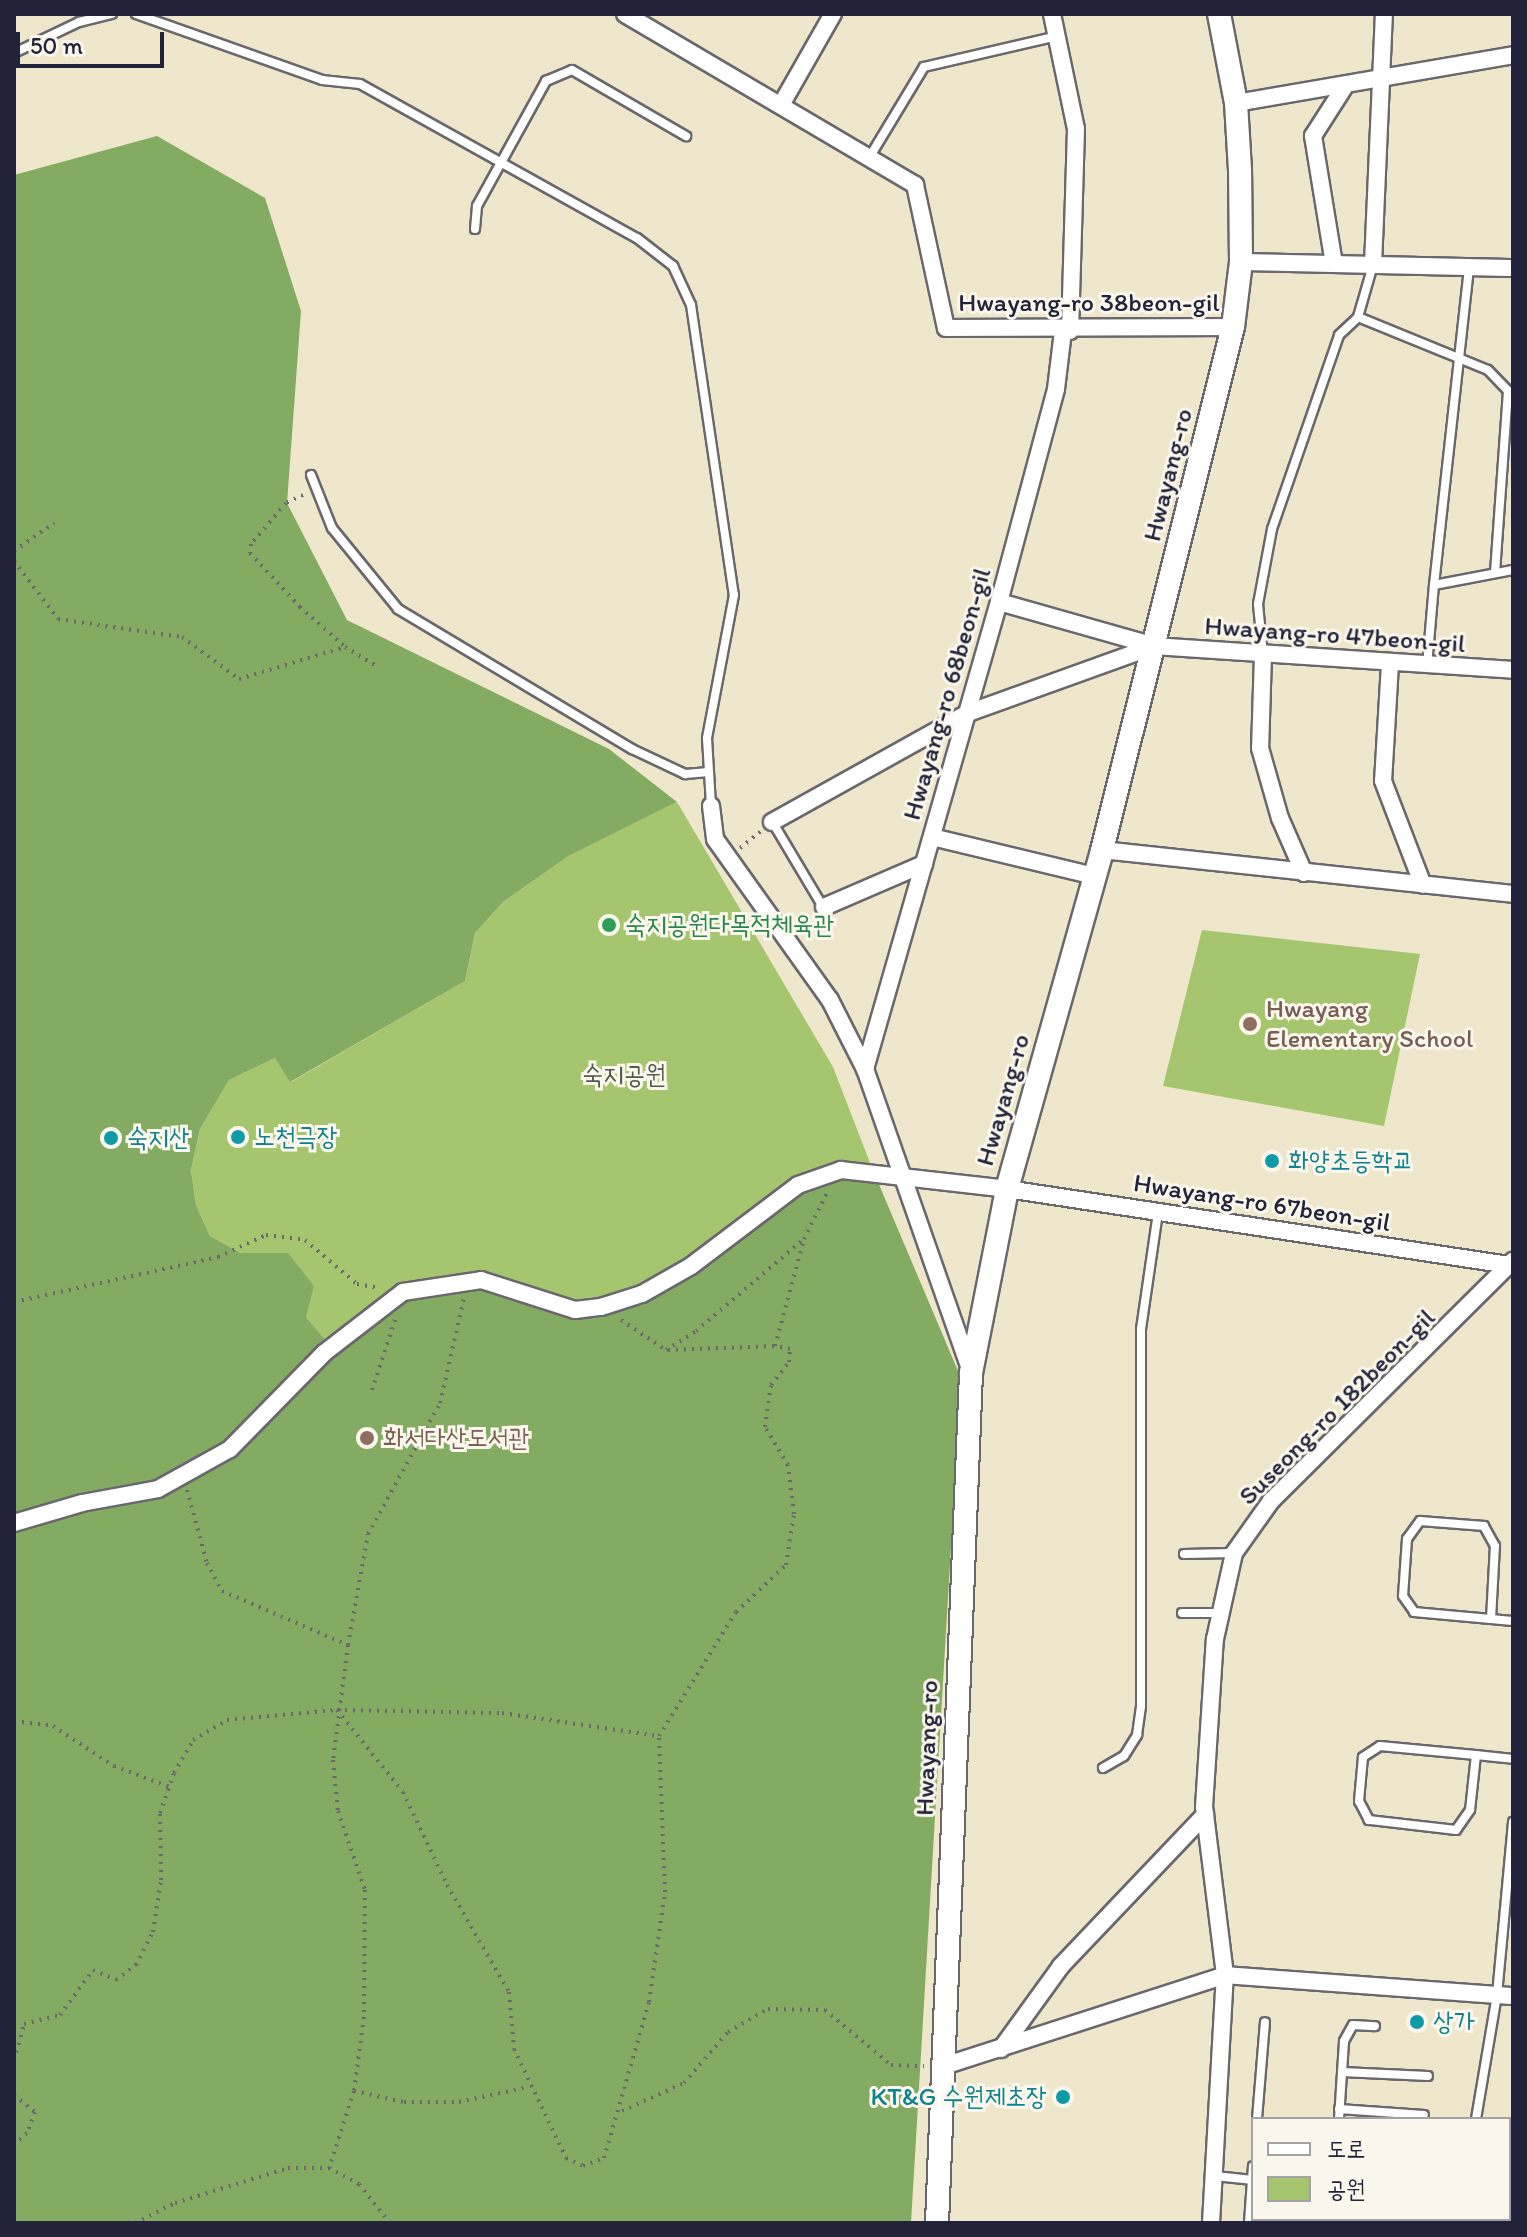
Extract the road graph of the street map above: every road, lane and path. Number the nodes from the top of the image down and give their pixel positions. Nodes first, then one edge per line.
1 (112, 14) edge
2 (136, 14) edge
3 (625, 14) edge
4 (833, 14) edge
5 (1052, 14) edge
6 (1219, 14) edge
7 (1384, 14) edge
8 (100, 15) edge
9 (1057, 36) junction
10 (14, 53) edge
11 (1513, 55) edge
12 (1380, 81) junction
13 (1345, 86) junction
14 (1236, 103) junction
15 (781, 105) junction
16 (686, 136) dead end
17 (869, 158) junction
18 (501, 163) junction
19 (475, 229) dead end
20 (1241, 262) junction
21 (1334, 264) junction
22 (1373, 264) junction
23 (1469, 267) junction
24 (1513, 268) edge
25 (1358, 317) junction
26 (1233, 327) junction
27 (1067, 331) junction
28 (1460, 359) junction
29 (311, 475) dead end
30 (302, 494) dead end
31 (54, 523) dead end
32 (14, 551) edge
33 (14, 561) edge
34 (1513, 570) edge
35 (1495, 573) junction
36 (1434, 585) junction
37 (999, 602) junction
38 (1154, 646) junction
39 (345, 647) junction
40 (1263, 655) junction
41 (1390, 664) junction
42 (377, 666) dead end
43 (1427, 666) junction
44 (1513, 670) edge
45 (968, 713) junction
46 (709, 772) junction
47 (711, 806) joint
48 (772, 822) junction
49 (932, 837) junction
50 (1102, 850) junction
51 (727, 859) junction
52 (924, 864) junction
53 (1304, 873) junction
54 (1095, 876) junction
55 (1423, 885) junction
56 (1513, 894) edge
57 (824, 907) joint
58 (865, 1069) junction
59 (841, 1170) junction
60 (901, 1174) junction
61 (1007, 1189) junction
62 (1158, 1211) junction
63 (804, 1239) junction
64 (1512, 1265) edge
65 (468, 1281) junction
66 (403, 1292) junction
67 (14, 1302) edge
68 (601, 1307) junction
69 (775, 1346) junction
70 (666, 1350) junction
71 (971, 1373) junction
72 (372, 1390) dead end
73 (183, 1476) junction
74 (14, 1523) edge
75 (1234, 1553) junction
76 (1184, 1554) dead end
77 (1182, 1613) dead end
78 (1221, 1613) junction
79 (1491, 1619) junction
80 (1513, 1621) edge
81 (348, 1645) junction
82 (337, 1710) junction
83 (14, 1721) edge
84 (659, 1736) junction
85 (1476, 1755) junction
86 (1513, 1759) edge
87 (1103, 1768) dead end
88 (170, 1787) junction
89 (1205, 1815) junction
90 (1513, 1822) edge
91 (1225, 1975) junction
92 (1505, 1996) edge
93 (1265, 2022) dead end
94 (1375, 2026) dead end
95 (1001, 2049) junction
96 (14, 2060) edge
97 (941, 2067) junction
98 (1342, 2072) junction
99 (1428, 2076) dead end
100 (528, 2087) junction
101 (354, 2091) junction
102 (14, 2095) edge
103 (622, 2111) junction
104 (1339, 2114) edge
105 (1424, 2115) dead end
106 (1257, 2117) edge
107 (1476, 2117) edge
108 (14, 2144) edge
109 (329, 2168) junction
110 (1215, 2176) junction
111 (1251, 2180) edge
112 (1251, 2194) edge
113 (135, 2223) edge
114 (390, 2223) edge
115 (937, 2223) edge
116 (1211, 2223) edge
117 (1249, 2223) edge

1 - 8 lane
2 - 18 lane
3 - 15 street, Hwayang-ro 38beon-gil
4 - 15 street
5 - 9 street, Hwayang-ro 68beon-gil
6 - 14 street, Hwayang-ro
7 - 12 street
8 - 10 lane
9 - 17 lane
9 - 27 street, Hwayang-ro 68beon-gil
11 - 12 street
12 - 13 street
12 - 22 street
13 - 14 street
13 - 21 street
14 - 20 street, Hwayang-ro
15 - 17 street, Hwayang-ro 38beon-gil
16 - 18 lane
17 - 27 street, Hwayang-ro 38beon-gil
18 - 19 lane
18 - 46 lane
20 - 21 street
20 - 26 street, Hwayang-ro
21 - 22 street
22 - 23 street
22 - 25 lane
23 - 24 street
23 - 28 lane
25 - 28 lane
25 - 40 lane
26 - 27 street, Hwayang-ro 38beon-gil
26 - 38 street, Hwayang-ro
27 - 37 street, Hwayang-ro 68beon-gil
28 - 35 lane
28 - 36 lane
29 - 46 lane
30 - 39 path
31 - 32 path
33 - 39 path
34 - 35 lane
35 - 36 lane
36 - 43 lane
37 - 38 street
37 - 45 street, Hwayang-ro 68beon-gil
38 - 40 street, Hwayang-ro 47beon-gil
38 - 45 street
38 - 50 street, Hwayang-ro
39 - 42 path
40 - 41 street, Hwayang-ro 47beon-gil
40 - 53 street
41 - 43 street, Hwayang-ro 47beon-gil
41 - 55 street
43 - 44 street, Hwayang-ro 47beon-gil
45 - 48 street
45 - 49 street, Hwayang-ro 68beon-gil
46 - 47 lane
47 - 51 street
48 - 51 path
48 - 57 lane
49 - 52 street, Hwayang-ro 68beon-gil
49 - 54 street
50 - 53 street
50 - 54 street, Hwayang-ro
51 - 58 street
52 - 57 street
52 - 58 street, Hwayang-ro 68beon-gil
53 - 55 street
54 - 61 street, Hwayang-ro
55 - 56 street
58 - 60 street
59 - 60 street
59 - 63 path
59 - 68 street
60 - 61 street
60 - 71 street
61 - 62 street, Hwayang-ro 67beon-gil
61 - 71 street, Hwayang-ro
62 - 64 street, Hwayang-ro 67beon-gil
62 - 87 lane
63 - 69 path
63 - 70 path
64 - 75 street, Suseong-ro 182beon-gil
65 - 66 street
65 - 68 street
65 - 81 path
66 - 67 path
66 - 72 path
66 - 73 street
68 - 70 path
69 - 70 path
69 - 84 path
71 - 97 street, Hwayang-ro
73 - 74 street
73 - 81 path
75 - 76 lane
75 - 78 street, Suseong-ro 182beon-gil
77 - 78 lane
78 - 89 street, Suseong-ro 182beon-gil
79 - 79 lane
79 - 80 lane
81 - 82 path
82 - 84 path
82 - 88 path
82 - 100 path
82 - 101 path
83 - 88 path
84 - 103 path
85 - 85 lane
85 - 86 lane
88 - 96 path
89 - 91 street, Suseong-ro 182beon-gil
89 - 95 street
90 - 92 lane
91 - 92 street
91 - 95 street
91 - 110 street, Suseong-ro 182beon-gil
92 - 107 lane
93 - 106 lane
94 - 98 lane
95 - 97 street
97 - 103 path
97 - 115 street, Hwayang-ro
98 - 99 lane
98 - 104 lane
100 - 101 path
100 - 103 path
101 - 109 path
102 - 108 path
104 - 105 lane
109 - 113 path
109 - 114 path
110 - 111 lane
110 - 116 street, Suseong-ro 182beon-gil
112 - 117 lane

